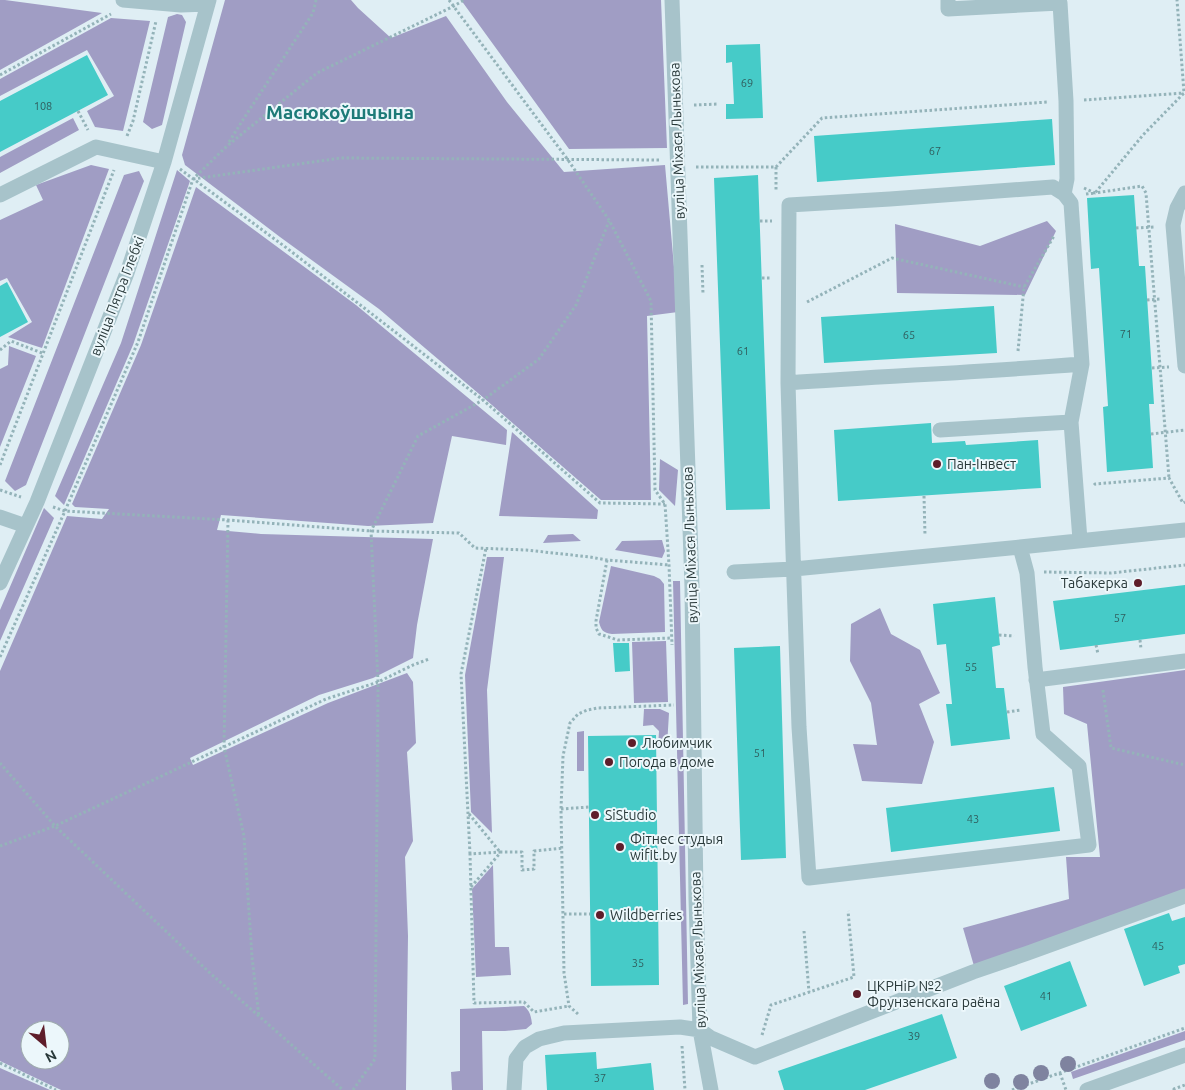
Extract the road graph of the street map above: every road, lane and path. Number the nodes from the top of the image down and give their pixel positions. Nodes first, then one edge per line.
1 (316, 0) edge
2 (449, 0) edge
3 (464, 0) edge
4 (672, 0) edge
5 (948, 0) edge
6 (1177, 0) edge
7 (129, 1) edge
8 (208, 2) edge
9 (181, 5) junction
10 (454, 6) junction
11 (0, 75) edge
12 (1184, 93) edge
13 (1066, 101) junction
14 (719, 104) dead end
15 (690, 106) dead end
16 (78, 111) dead end
17 (89, 133) dead end
18 (227, 146) junction
19 (121, 152) junction
20 (568, 160) junction
21 (677, 160) junction
22 (164, 162) junction
23 (193, 179) junction
24 (1095, 193) junction
25 (1185, 193) edge
26 (1064, 194) junction
27 (0, 195) edge
28 (1071, 209) junction
29 (609, 220) junction
30 (1181, 268) edge
31 (1024, 287) junction
32 (789, 311) junction
33 (0, 350) edge
34 (42, 353) junction
35 (1082, 364) junction
36 (1185, 366) edge
37 (1016, 370) junction
38 (788, 383) junction
39 (483, 400) junction
40 (1071, 422) junction
41 (940, 430) dead end
42 (1185, 430) edge
43 (1165, 432) junction
44 (1151, 434) dead end
45 (0, 465) edge
46 (1169, 478) junction
47 (924, 496) dead end
48 (1185, 502) edge
49 (665, 504) junction
50 (65, 511) junction
51 (0, 517) edge
52 (228, 520) junction
53 (1078, 520) junction
54 (26, 526) junction
55 (1185, 530) edge
56 (371, 531) junction
57 (916, 538) dead end
58 (1080, 540) junction
59 (1020, 547) junction
60 (486, 548) junction
61 (607, 560) junction
62 (670, 565) junction
63 (794, 569) junction
64 (734, 572) dead end
65 (0, 584) edge
66 (672, 638) junction
67 (672, 648) dead end
68 (0, 657) edge
69 (429, 659) dead end
70 (1185, 661) edge
71 (1100, 673) junction
72 (1036, 680) junction
73 (378, 682) junction
74 (674, 714) dead end
75 (224, 747) junction
76 (0, 763) edge
77 (1185, 765) edge
78 (589, 807) dead end
79 (561, 808) junction
80 (468, 814) junction
81 (55, 826) junction
82 (0, 846) edge
83 (563, 848) junction
84 (501, 852) junction
85 (470, 854) junction
86 (471, 887) junction
87 (1185, 896) edge
88 (848, 911) dead end
89 (564, 914) junction
90 (590, 914) dead end
91 (804, 931) dead end
92 (809, 992) junction
93 (569, 1006) junction
94 (259, 1016) junction
95 (582, 1018) dead end
96 (680, 1027) junction
97 (1185, 1028) edge
98 (700, 1030) junction
99 (1185, 1055) edge
100 (756, 1057) junction
101 (0, 1063) edge
102 (1060, 1073) junction
103 (1185, 1085) edge
104 (56, 1090) edge
105 (343, 1090) edge
106 (353, 1090) edge
107 (514, 1090) edge
108 (686, 1090) edge
109 (711, 1090) edge
110 (1012, 1090) edge
111 (1066, 1090) edge
112 (1087, 1090) edge
113 (1174, 1090) edge

1 - 18 path
2 - 10 path
3 - 10 path
4 - 21 street, вуліца Міхася Лынькова
5 - 13 street
6 - 12 path
7 - 9 street
7 - 11 path
8 - 9 street
8 - 22 street, вуліца Пятра Глебкі
9 - 19 path
10 - 18 path
10 - 20 path
12 - 13 path
12 - 24 path
13 - 21 path
13 - 26 street
14 - 15 path
16 - 17 path
18 - 23 path
19 - 22 street
19 - 27 street
19 - 34 path
20 - 21 path
20 - 23 path
20 - 29 path
21 - 98 street, вуліца Міхася Лынькова
22 - 23 path
22 - 54 street, вуліца Пятра Глебкі
23 - 39 path
23 - 50 path
24 - 28 path
24 - 43 path
25 - 30 street
26 - 28 street
26 - 32 street
28 - 31 path
28 - 35 street
29 - 39 path
29 - 49 path
30 - 36 street
31 - 32 path
31 - 37 path
32 - 38 street
33 - 34 path
34 - 45 path
35 - 37 street
35 - 40 street
37 - 38 street
38 - 63 street
39 - 49 path
39 - 56 path
40 - 41 street
40 - 53 street
42 - 43 path
43 - 44 path
43 - 46 path
46 - 48 path
46 - 53 path
47 - 57 path
49 - 62 path
50 - 52 path
50 - 68 path
51 - 54 street
52 - 56 path
52 - 75 path
53 - 58 street
54 - 65 street, вуліца Пятра Глебкі
55 - 58 street
56 - 60 path
56 - 73 path
58 - 59 street
59 - 63 street
59 - 72 street
60 - 61 path
60 - 80 path
61 - 62 path
61 - 66 path
62 - 66 path
63 - 64 street
63 - 72 street
66 - 67 path
69 - 73 path
70 - 71 street
71 - 72 street
71 - 77 path
73 - 75 path
73 - 106 path
74 - 79 path
75 - 81 path
75 - 94 path
76 - 81 path
78 - 79 path
79 - 83 path
80 - 84 path
80 - 85 path
81 - 82 path
81 - 94 path
83 - 84 path
83 - 89 path
84 - 85 path
84 - 86 path
85 - 86 path
86 - 93 path
87 - 100 street
88 - 92 path
89 - 90 path
89 - 93 path
91 - 92 path
92 - 100 path
93 - 95 path
94 - 105 path
96 - 98 street
96 - 107 street
96 - 108 path
97 - 102 path
98 - 100 street
98 - 109 street, вуліца Міхася Лынькова
99 - 112 street
101 - 104 path
102 - 110 path
102 - 111 path
103 - 113 path

